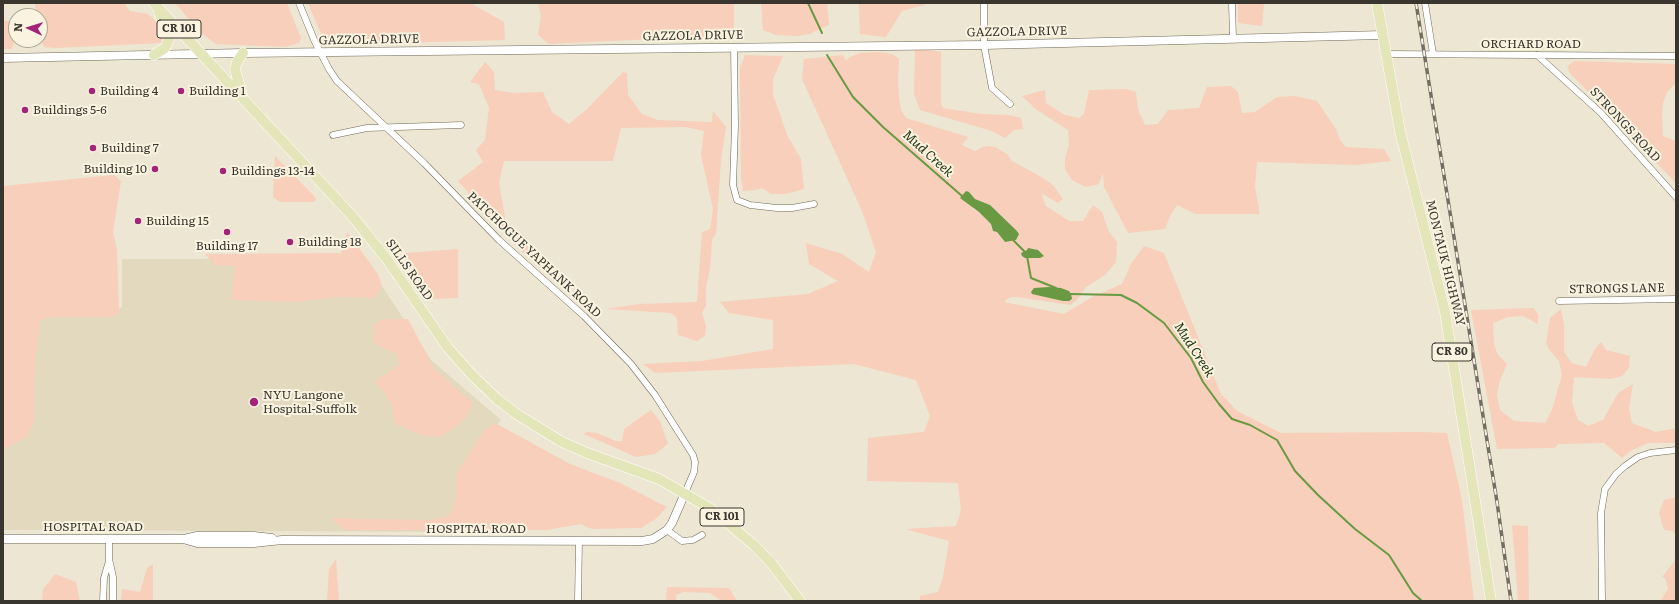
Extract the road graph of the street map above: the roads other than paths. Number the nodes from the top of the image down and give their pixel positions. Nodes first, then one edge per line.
1 (298, 3) edge
2 (984, 3) edge
3 (1232, 3) edge
4 (1377, 3) edge
5 (1425, 3) edge
6 (155, 4) edge
7 (1383, 35) junction
8 (1233, 39) junction
9 (984, 45) junction
10 (734, 47) junction
11 (243, 53) junction
12 (321, 53) junction
13 (201, 54) junction
14 (1386, 54) junction
15 (1433, 54) junction
16 (154, 55) junction
17 (1537, 55) junction
18 (1676, 56) edge
19 (3, 58) edge
20 (244, 99) junction
21 (1010, 104) dead end
22 (461, 125) dead end
23 (386, 128) junction
24 (333, 135) dead end
25 (1676, 197) edge
26 (814, 204) dead end
27 (1676, 299) edge
28 (1559, 301) dead end
29 (1676, 450) edge
30 (685, 492) junction
31 (667, 530) junction
32 (702, 535) dead end
33 (3, 539) edge
34 (109, 539) junction
35 (579, 541) junction
36 (109, 559) junction
37 (103, 590) junction
38 (113, 590) junction
39 (103, 601) edge
40 (113, 601) edge
41 (578, 601) edge
42 (800, 601) edge
43 (1491, 601) edge
44 (1602, 601) edge

1 - 12 street, PATCHOGUE YAPHANK ROAD
2 - 9 street
3 - 8 street
4 - 7 main road, MONTAUK HIGHWAY / CR 80
5 - 15 street
6 - 13 main road, SILLS ROAD / CR 101
6 - 16 main road
7 - 8 street, GAZZOLA DRIVE
7 - 14 main road, MONTAUK HIGHWAY / CR 80
8 - 9 street, GAZZOLA DRIVE
9 - 10 street, GAZZOLA DRIVE
9 - 21 street
10 - 12 street, GAZZOLA DRIVE
10 - 26 street
11 - 12 street, GAZZOLA DRIVE
11 - 13 street, GAZZOLA DRIVE
11 - 20 main road
12 - 23 street, PATCHOGUE YAPHANK ROAD
13 - 16 street, GAZZOLA DRIVE
13 - 20 main road, SILLS ROAD / CR 101
14 - 15 street, ORCHARD ROAD
14 - 43 main road, MONTAUK HIGHWAY / CR 80
15 - 17 street, ORCHARD ROAD
16 - 19 street, GAZZOLA DRIVE
17 - 18 street, ORCHARD ROAD
17 - 25 street, STRONGS ROAD
20 - 30 main road, SILLS ROAD / CR 101
22 - 23 street
23 - 24 street
23 - 30 street, PATCHOGUE YAPHANK ROAD
27 - 28 street, STRONGS LANE
29 - 44 street
30 - 31 street
30 - 42 main road, CR 101
31 - 32 street
31 - 35 street, HOSPITAL ROAD
33 - 34 street, HOSPITAL ROAD
34 - 35 street, HOSPITAL ROAD
34 - 36 street
35 - 41 street
36 - 37 street
36 - 38 street
37 - 38 street
37 - 39 street
38 - 40 street

